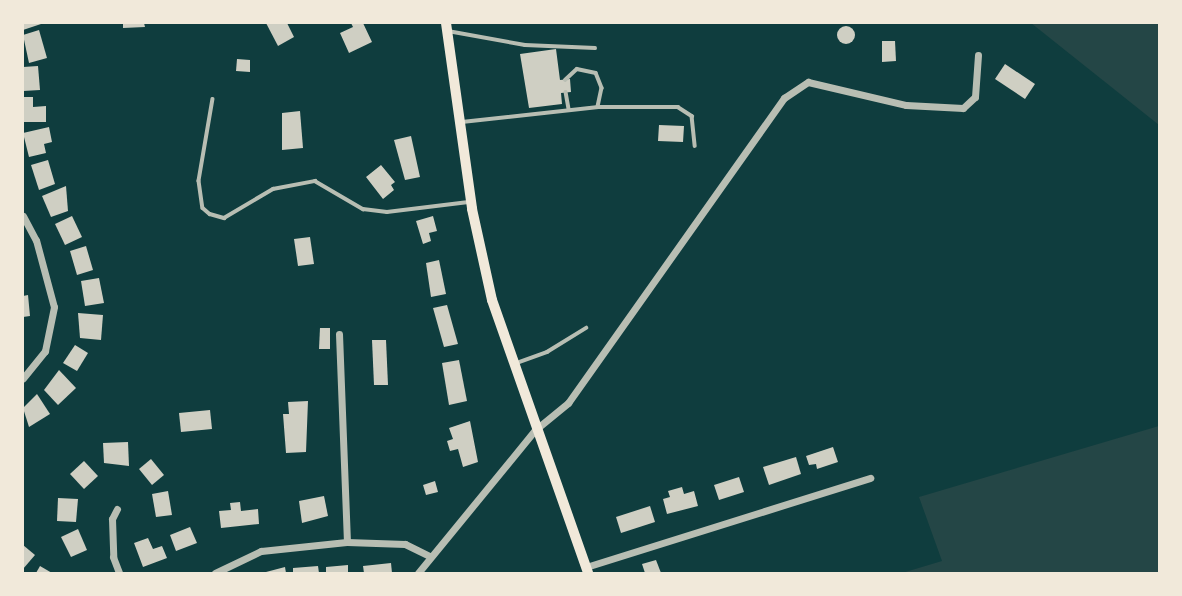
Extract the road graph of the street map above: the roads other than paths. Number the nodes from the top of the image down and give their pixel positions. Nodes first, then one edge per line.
1 (446, 27) edge
2 (595, 48) dead end
3 (978, 55) dead end
4 (565, 80) dead end
5 (566, 92) dead end
6 (213, 99) dead end
7 (598, 107) junction
8 (569, 109) junction
9 (460, 122) junction
10 (695, 146) dead end
11 (471, 202) junction
12 (23, 216) edge
13 (586, 328) dead end
14 (339, 334) dead end
15 (511, 365) junction
16 (23, 378) edge
17 (535, 430) junction
18 (870, 478) dead end
19 (117, 509) dead end
20 (347, 542) junction
21 (430, 556) junction
22 (587, 570) edge
23 (119, 573) edge
24 (215, 573) edge
25 (418, 573) edge

1 - 2 lane
1 - 9 main road
3 - 17 street
4 - 7 lane
5 - 8 lane
6 - 11 lane
7 - 8 lane
7 - 10 lane
8 - 9 lane
9 - 11 main road
11 - 15 main road
12 - 16 street
13 - 15 lane
14 - 20 street
15 - 17 main road
17 - 21 street
17 - 22 main road
18 - 22 street
19 - 23 street
20 - 21 street
20 - 24 street
21 - 25 street

